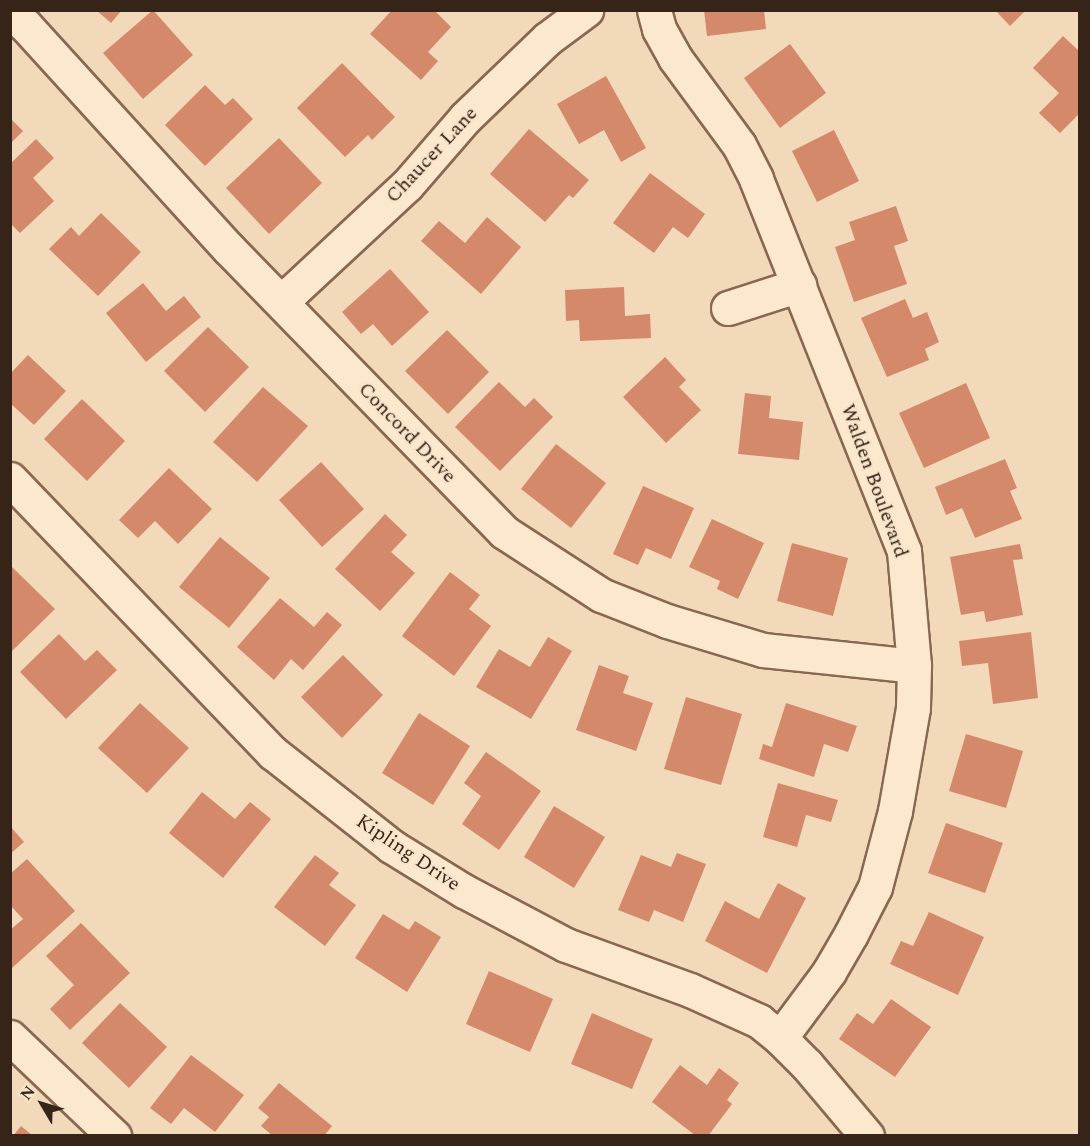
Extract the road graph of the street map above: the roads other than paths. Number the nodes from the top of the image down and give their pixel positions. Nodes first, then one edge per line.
1 (586, 10) edge
2 (654, 10) edge
3 (10, 13) edge
4 (799, 285) junction
5 (281, 302) junction
6 (728, 308) dead end
7 (10, 479) edge
8 (914, 666) junction
9 (10, 1037) edge
10 (780, 1038) junction
11 (114, 1136) edge
12 (867, 1136) edge

1 - 5 street, Chaucer Lane
2 - 4 street, Walden Boulevard
3 - 5 street, Concord Drive
4 - 6 street
4 - 8 street, Walden Boulevard
5 - 8 street, Concord Drive
7 - 10 street, Kipling Drive
8 - 10 street, Walden Boulevard
9 - 11 street
10 - 12 street, Kipling Drive

